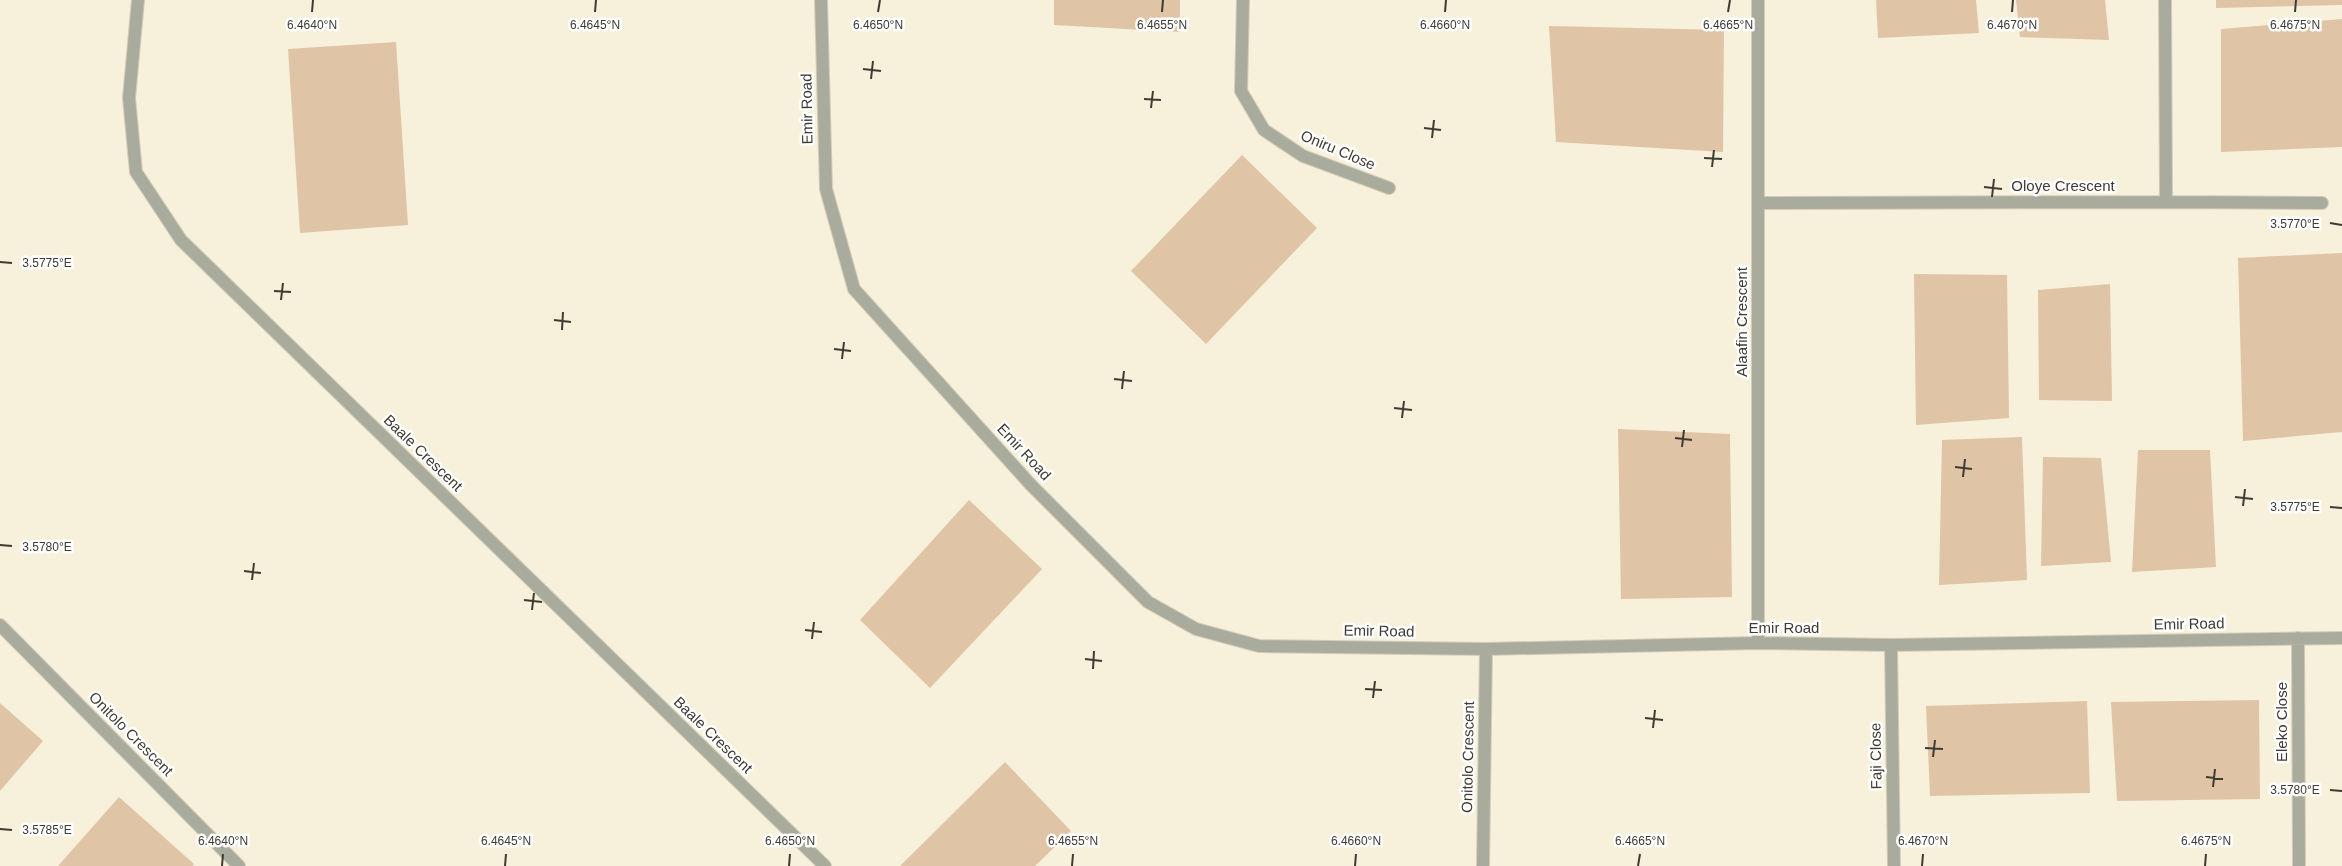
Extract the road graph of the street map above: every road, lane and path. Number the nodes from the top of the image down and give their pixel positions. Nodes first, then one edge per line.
1 (138, 0) edge
2 (821, 0) edge
3 (1243, 0) edge
4 (1758, 0) edge
5 (2165, 0) edge
6 (1389, 188) dead end
7 (2166, 202) junction
8 (1758, 203) junction
9 (2322, 203) dead end
10 (0, 625) edge
11 (2298, 638) junction
12 (2342, 638) edge
13 (1758, 643) junction
14 (1891, 645) junction
15 (1486, 649) junction
16 (238, 866) edge
17 (825, 866) edge
18 (1483, 866) edge
19 (1894, 866) edge
20 (2300, 866) edge

1 - 17 street, Baale Crescent
2 - 15 street, Emir Road
3 - 6 street, Oniru Close
4 - 8 street, Alaafin Crescent
5 - 7 street
7 - 8 street, Oloye Crescent
7 - 9 street, Oloye Crescent
8 - 13 street, Alaafin Crescent
10 - 16 street, Onitolo Crescent
11 - 12 street, Emir Road
11 - 14 street, Emir Road
11 - 20 street, Eleko Close
13 - 14 street, Emir Road
13 - 15 street, Emir Road
14 - 19 street, Faji Close
15 - 18 street, Onitolo Crescent

